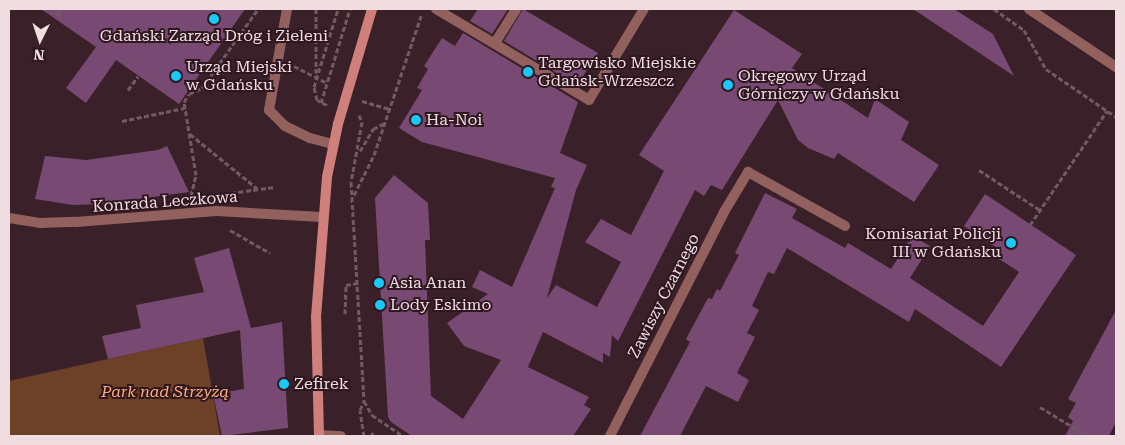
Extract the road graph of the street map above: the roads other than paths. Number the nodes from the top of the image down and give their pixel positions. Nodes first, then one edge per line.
1 (287, 9) edge
2 (372, 9) edge
3 (436, 9) edge
4 (516, 9) edge
5 (644, 9) edge
6 (1029, 9) edge
7 (495, 43) junction
8 (1116, 66) edge
9 (333, 144) junction
10 (322, 217) junction
11 (9, 218) edge
12 (845, 226) dead end
13 (319, 436) edge
14 (342, 436) edge
15 (610, 436) edge

1 - 9 street
2 - 9 main road
3 - 7 street
4 - 7 street
5 - 7 street
6 - 8 street
9 - 10 main road
10 - 11 street, Konrada Leczkowa
10 - 13 main road
12 - 15 street, Zawiszy Czarnego
13 - 14 street

